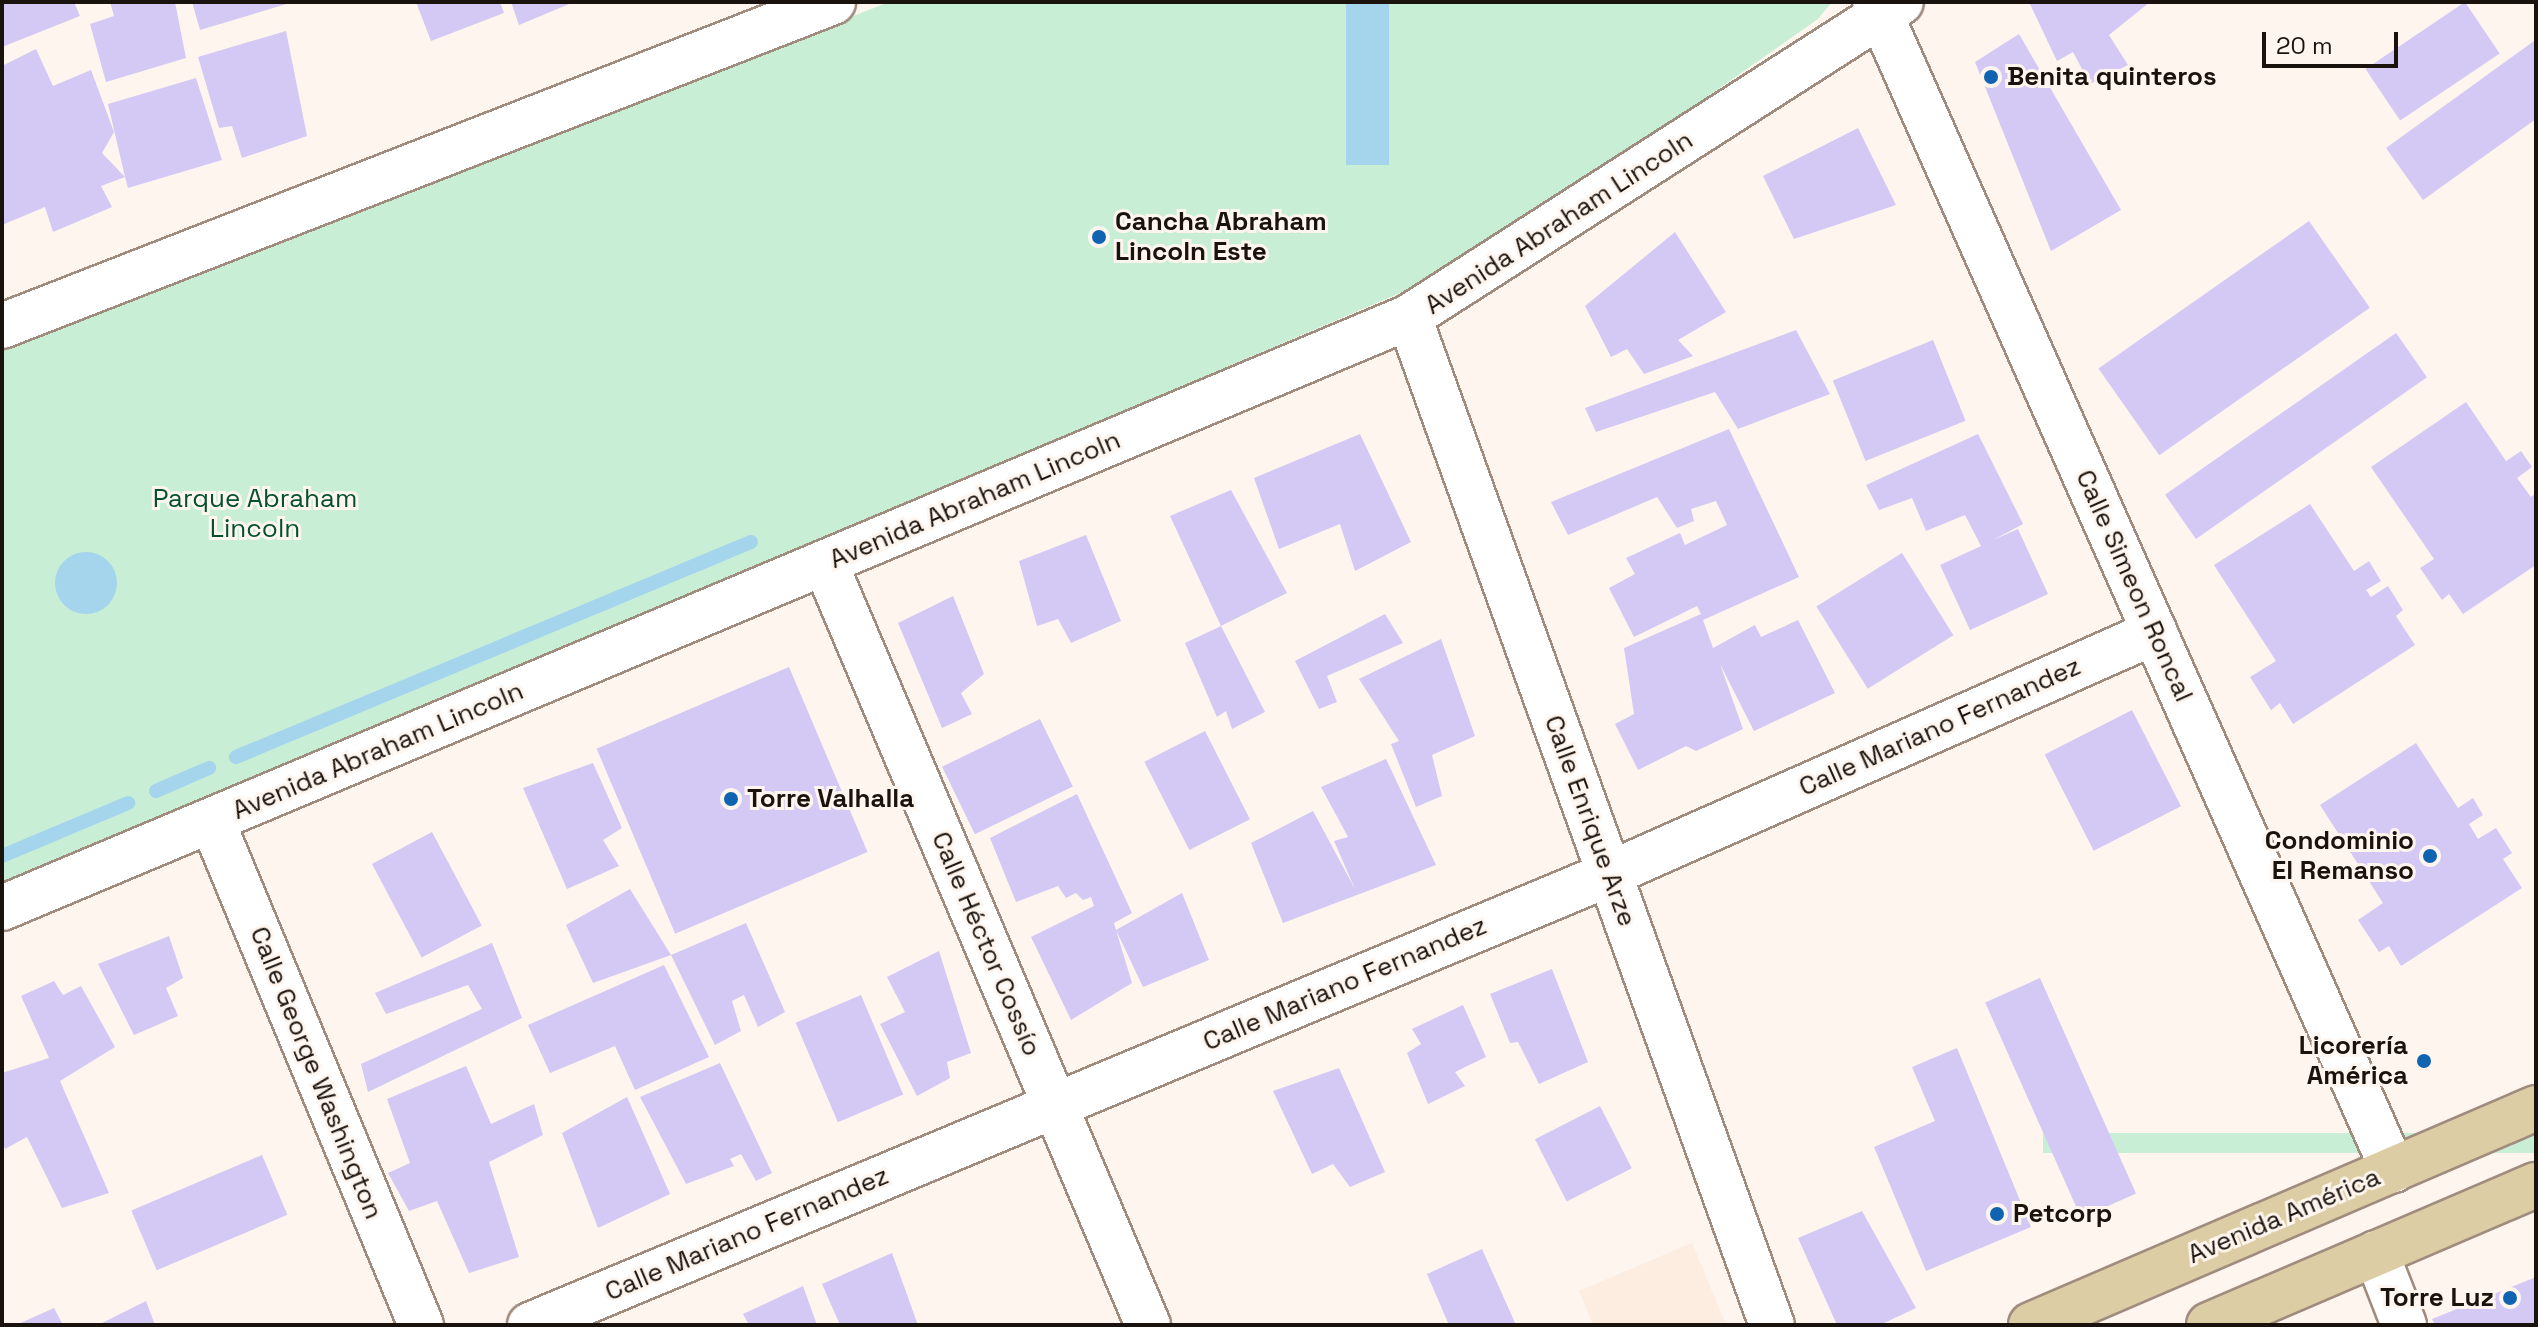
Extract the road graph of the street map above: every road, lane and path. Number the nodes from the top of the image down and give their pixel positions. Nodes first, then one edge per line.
1 (833, 2) edge
2 (1885, 6) edge
3 (1409, 317) junction
4 (2, 326) edge
5 (825, 563) junction
6 (2155, 632) junction
7 (212, 821) junction
8 (1609, 874) junction
9 (2, 908) edge
10 (1054, 1105) junction
11 (2536, 1108) edge
12 (2393, 1170) junction
13 (2536, 1185) edge
14 (2376, 1253) junction
15 (421, 1325) edge
16 (530, 1325) edge
17 (1148, 1325) edge
18 (1772, 1325) edge
19 (2031, 1325) edge
20 (2209, 1325) edge
21 (2404, 1325) edge

1 - 4 street
2 - 3 street, Avenida Abraham Lincoln
2 - 6 street, Calle Simeon Roncal
3 - 5 street, Avenida Abraham Lincoln
3 - 8 street, Calle Enrique Arze
5 - 7 street, Avenida Abraham Lincoln
5 - 10 street, Calle Héctor Cossío
6 - 8 street, Calle Mariano Fernandez
6 - 12 street, Calle Simeon Roncal
7 - 9 street, Avenida Abraham Lincoln
7 - 15 street, Calle George Washington
8 - 10 street, Calle Mariano Fernandez
8 - 18 street, Calle Enrique Arze
10 - 16 street, Calle Mariano Fernandez
10 - 17 street, Calle Héctor Cossío
11 - 12 main road, Avenida América
12 - 19 main road, Avenida América
13 - 14 main road
14 - 20 main road
14 - 21 street

